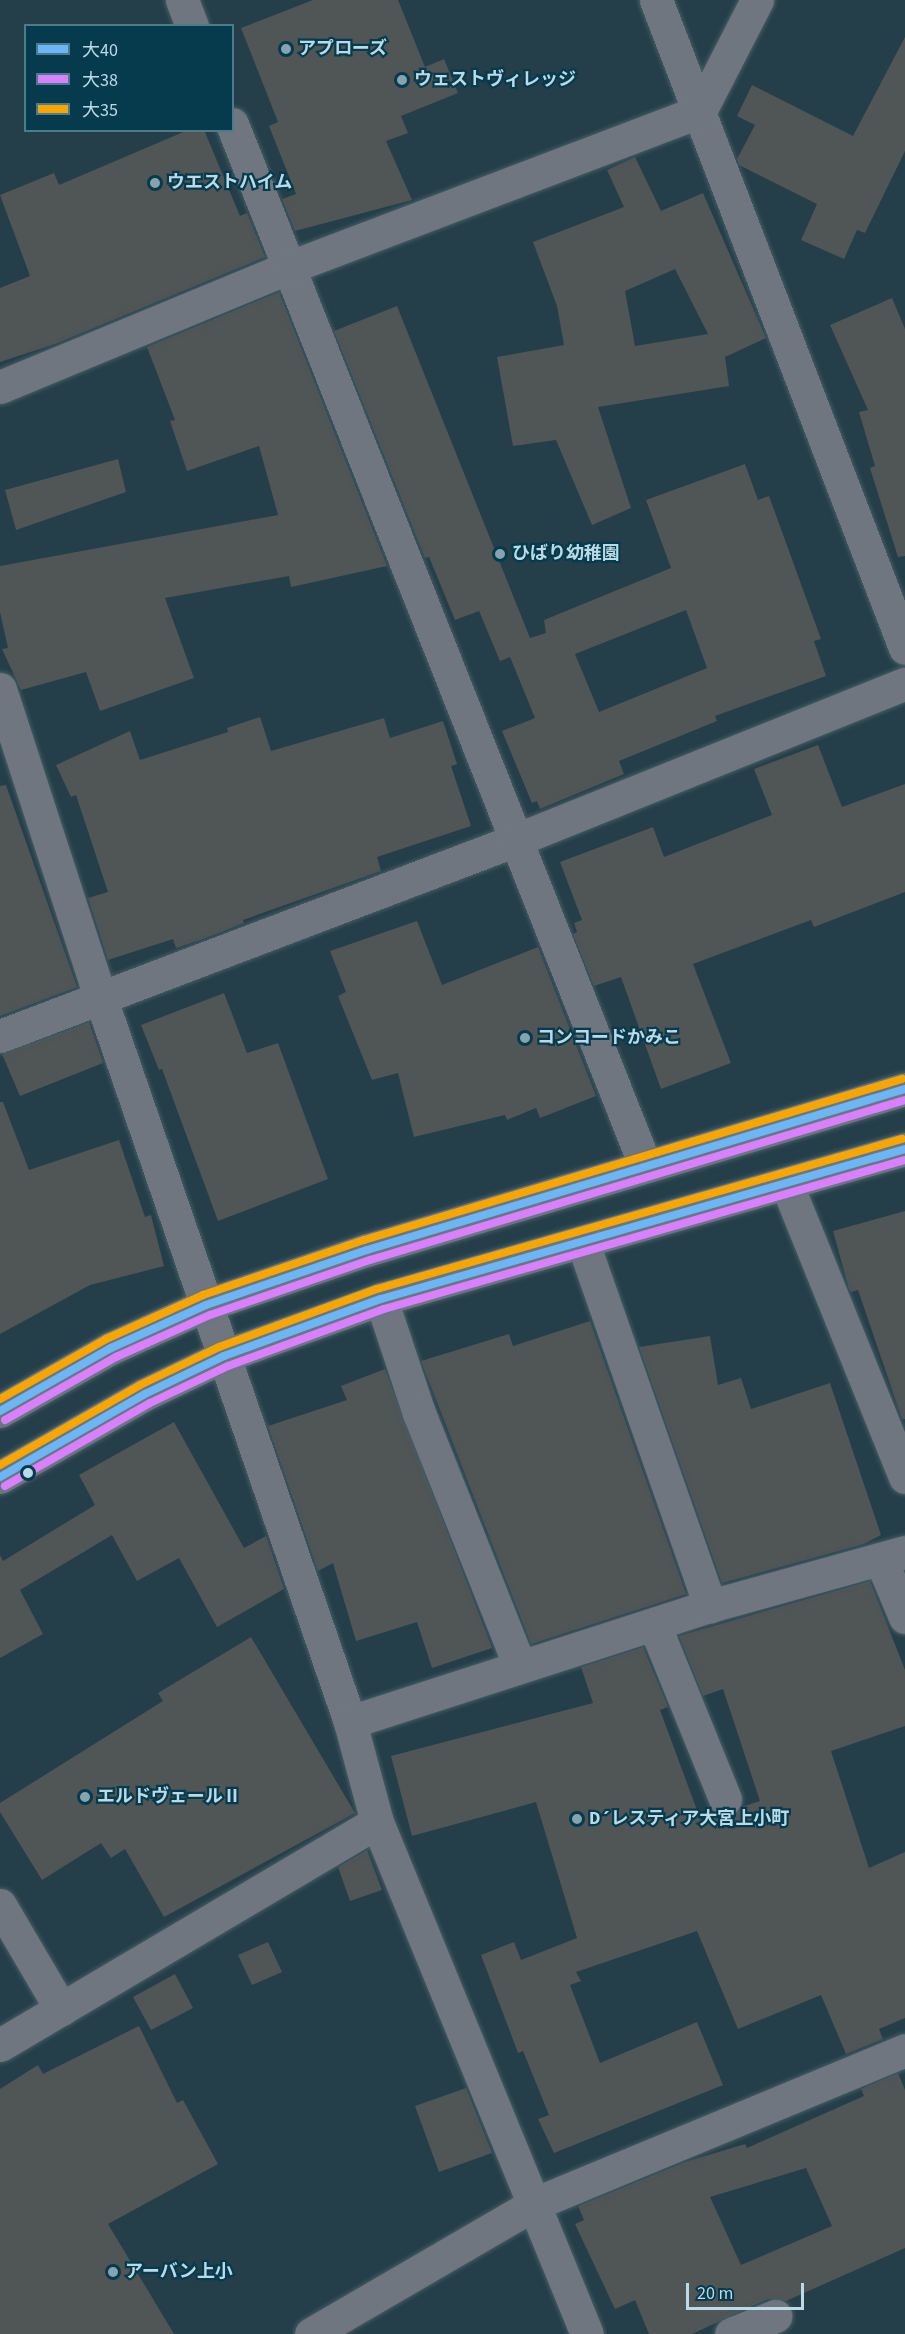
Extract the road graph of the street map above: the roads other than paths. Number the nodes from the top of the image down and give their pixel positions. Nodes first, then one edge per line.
1 (182, 0) edge
2 (656, 0) edge
3 (757, 0) edge
4 (191, 24) edge
5 (700, 111) junction
6 (234, 129) edge
7 (290, 267) junction
8 (0, 387) edge
9 (904, 641) edge
10 (905, 684) edge
11 (0, 689) edge
12 (516, 840) junction
13 (100, 996) junction
14 (0, 1036) edge
15 (905, 1089) edge
16 (905, 1149) edge
17 (645, 1165) junction
18 (787, 1185) junction
19 (583, 1243) junction
20 (381, 1299) junction
21 (206, 1305) junction
22 (224, 1356) junction
23 (0, 1411) edge
24 (0, 1477) edge
25 (905, 1477) edge
26 (893, 1556) edge
27 (710, 1606) junction
28 (905, 1617) edge
29 (654, 1624) junction
30 (520, 1667) junction
31 (350, 1722) junction
32 (725, 1799) dead end
33 (377, 1822) junction
34 (0, 1905) edge
35 (61, 2009) junction
36 (0, 2045) edge
37 (905, 2050) edge
38 (534, 2204) junction
39 (775, 2316) dead end
40 (311, 2334) edge
41 (587, 2334) edge
42 (731, 2334) edge

1 - 4 street
2 - 5 street
3 - 5 street
5 - 7 street
5 - 9 street
6 - 7 street
7 - 8 street
7 - 12 street
10 - 12 street
11 - 13 street
12 - 13 street
12 - 17 street
13 - 14 street
13 - 21 street
15 - 17 main road
16 - 18 main road
17 - 21 main road
18 - 19 main road
18 - 25 street
19 - 20 main road
19 - 27 street
20 - 22 main road
20 - 30 street
21 - 22 street
21 - 23 main road
22 - 24 main road
22 - 31 street
26 - 27 street
26 - 28 street
27 - 29 street
29 - 30 street
29 - 32 street
30 - 31 street
31 - 33 street
33 - 35 street
33 - 38 street
34 - 35 street
35 - 36 street
37 - 38 street
38 - 40 street
38 - 41 street
39 - 42 street

